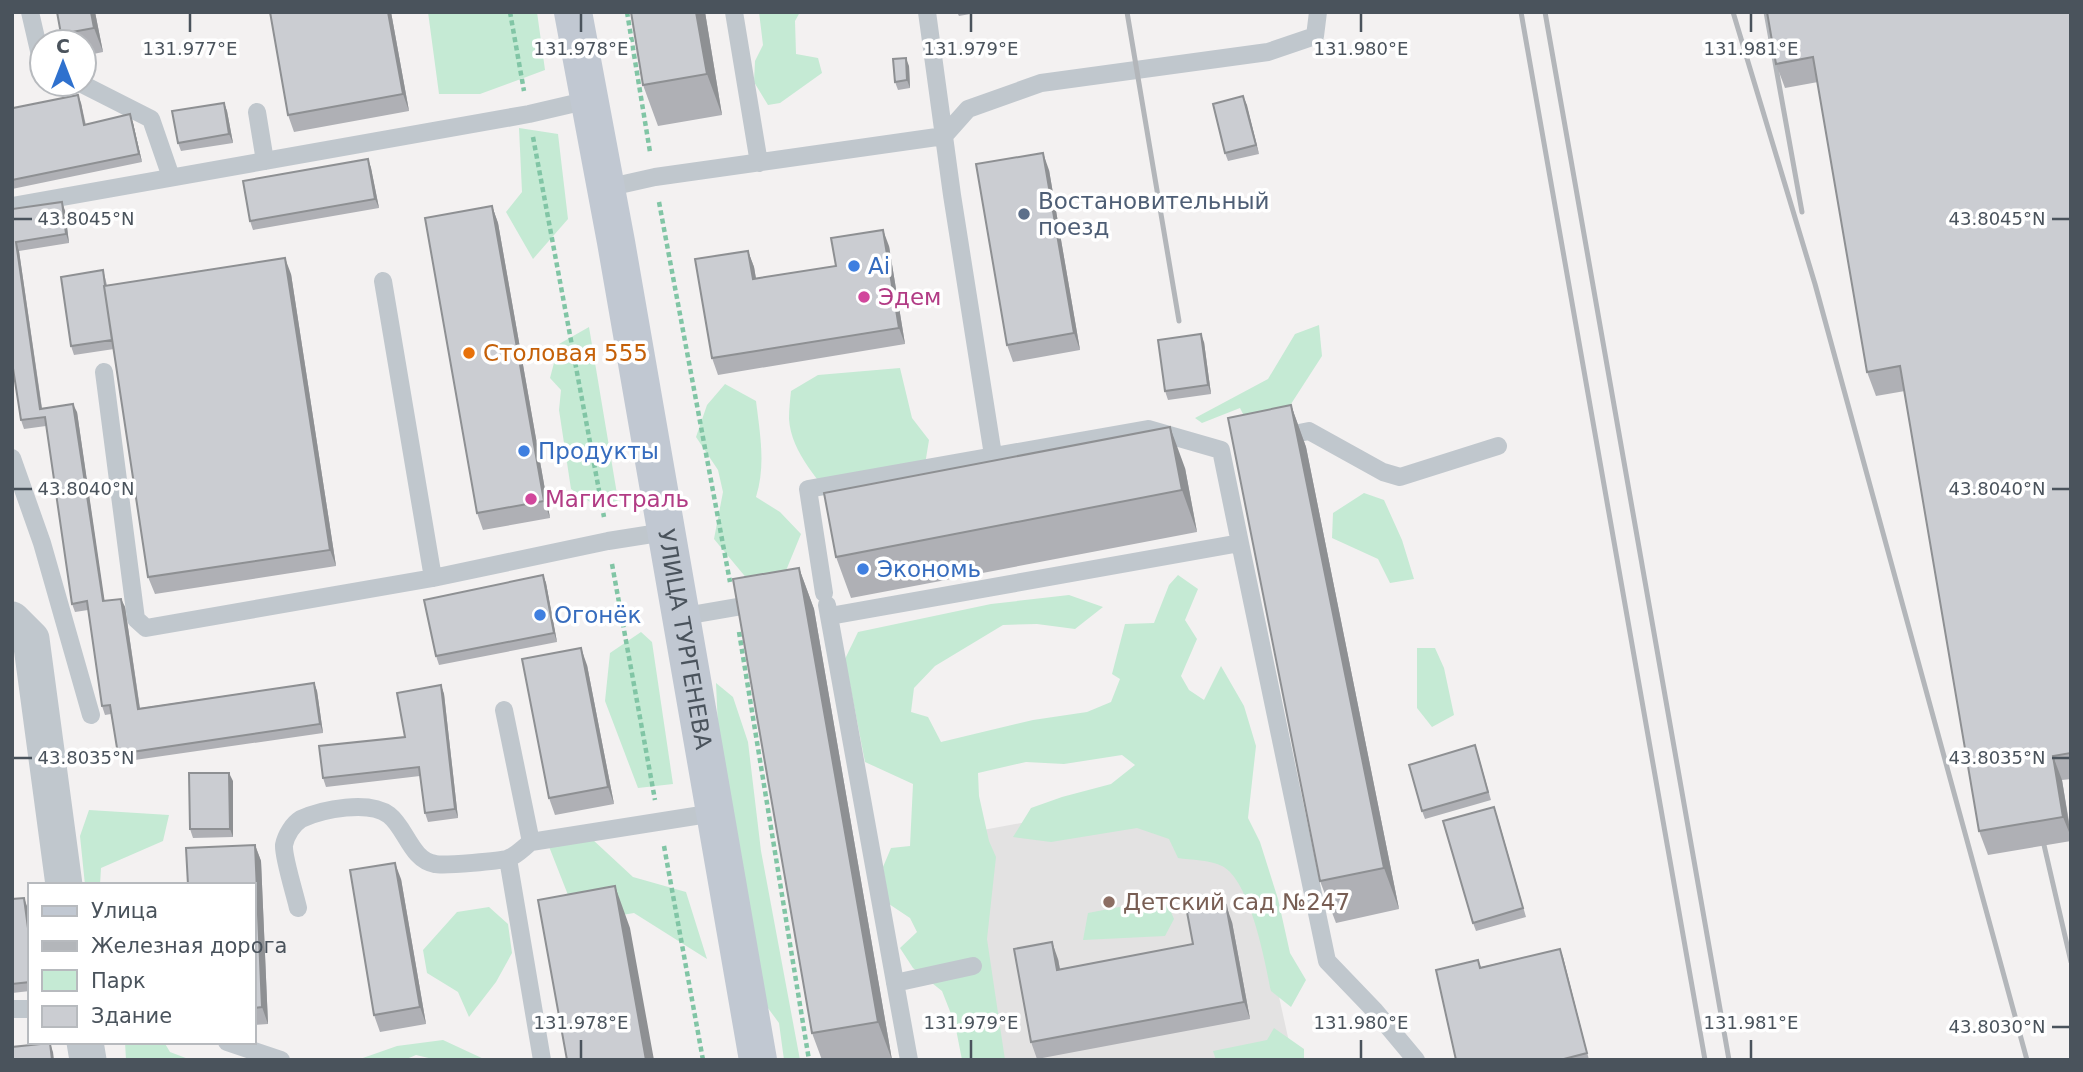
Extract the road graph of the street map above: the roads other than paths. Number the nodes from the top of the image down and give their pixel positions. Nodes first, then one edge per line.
1 (573, 12) edge
2 (734, 12) edge
3 (927, 12) edge
4 (1318, 12) edge
5 (98, 92) edge
6 (589, 100) junction
7 (257, 112) dead end
8 (944, 136) junction
9 (265, 161) junction
10 (758, 163) junction
11 (171, 177) junction
12 (606, 188) junction
13 (12, 206) edge
14 (383, 281) dead end
15 (104, 372) dead end
16 (1259, 442) edge
17 (1498, 446) dead end
18 (993, 455) junction
19 (14, 469) edge
20 (665, 532) junction
21 (1240, 542) junction
22 (433, 578) junction
23 (773, 601) edge
24 (830, 616) junction
25 (679, 617) junction
26 (12, 620) edge
27 (504, 709) dead end
28 (91, 715) dead end
29 (714, 813) junction
30 (531, 842) junction
31 (508, 859) junction
32 (64, 883) edge
33 (298, 908) dead end
34 (973, 967) dead end
35 (895, 983) junction
36 (233, 1044) edge
37 (281, 1060) edge
38 (542, 1060) edge
39 (758, 1060) edge
40 (909, 1060) edge
41 (1416, 1060) edge

1 - 6 main road, УЛИЦА ТУРГЕНЕВА
2 - 10 lane
3 - 8 lane
4 - 8 lane
5 - 11 lane
6 - 9 lane
6 - 12 main road, УЛИЦА ТУРГЕНЕВА
7 - 9 lane
8 - 10 lane
8 - 18 lane
9 - 11 lane
10 - 12 lane
11 - 13 lane
12 - 20 main road, УЛИЦА ТУРГЕНЕВА
14 - 22 lane
15 - 22 lane
16 - 17 lane
18 - 21 lane
18 - 24 lane
19 - 28 lane
20 - 22 lane
20 - 25 main road, УЛИЦА ТУРГЕНЕВА
21 - 24 lane
21 - 41 lane
23 - 25 lane
24 - 35 lane
25 - 29 main road, УЛИЦА ТУРГЕНЕВА
26 - 32 street
27 - 30 lane
29 - 30 lane
29 - 39 main road, УЛИЦА ТУРГЕНЕВА
30 - 31 lane
31 - 33 lane
31 - 38 lane
34 - 35 lane
35 - 40 lane
36 - 37 lane

